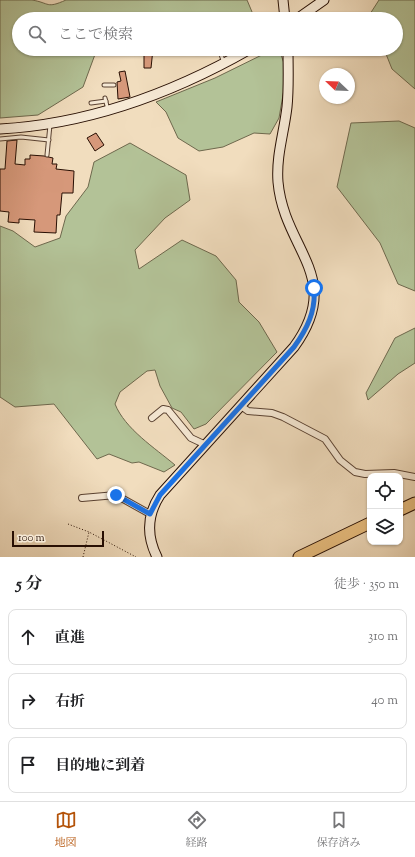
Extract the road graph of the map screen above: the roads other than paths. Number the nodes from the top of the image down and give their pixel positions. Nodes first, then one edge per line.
1 (283, 0) edge
2 (324, 0) edge
3 (284, 12) edge
4 (307, 12) edge
5 (222, 56) edge
6 (238, 56) edge
7 (288, 56) edge
8 (224, 64) junction
9 (104, 85) dead end
10 (114, 85) dead end
11 (91, 103) dead end
12 (109, 111) junction
13 (50, 123) junction
14 (0, 129) edge
15 (0, 139) edge
16 (49, 140) junction
17 (47, 155) dead end
18 (241, 406) junction
19 (152, 418) dead end
20 (206, 445) junction
21 (415, 478) edge
22 (82, 498) dead end
23 (415, 503) edge
24 (402, 509) edge
25 (150, 514) junction
26 (367, 524) edge
27 (157, 557) edge
28 (299, 557) edge

1 - 3 street
2 - 4 street
5 - 8 lane
6 - 8 street
7 - 18 street
8 - 12 street
9 - 10 lane
11 - 12 lane
12 - 13 street
13 - 14 street
13 - 16 lane
15 - 16 lane
16 - 17 lane
18 - 20 street
18 - 21 street
19 - 20 street
20 - 25 street
22 - 25 street
23 - 24 highway
25 - 27 street
26 - 28 highway

